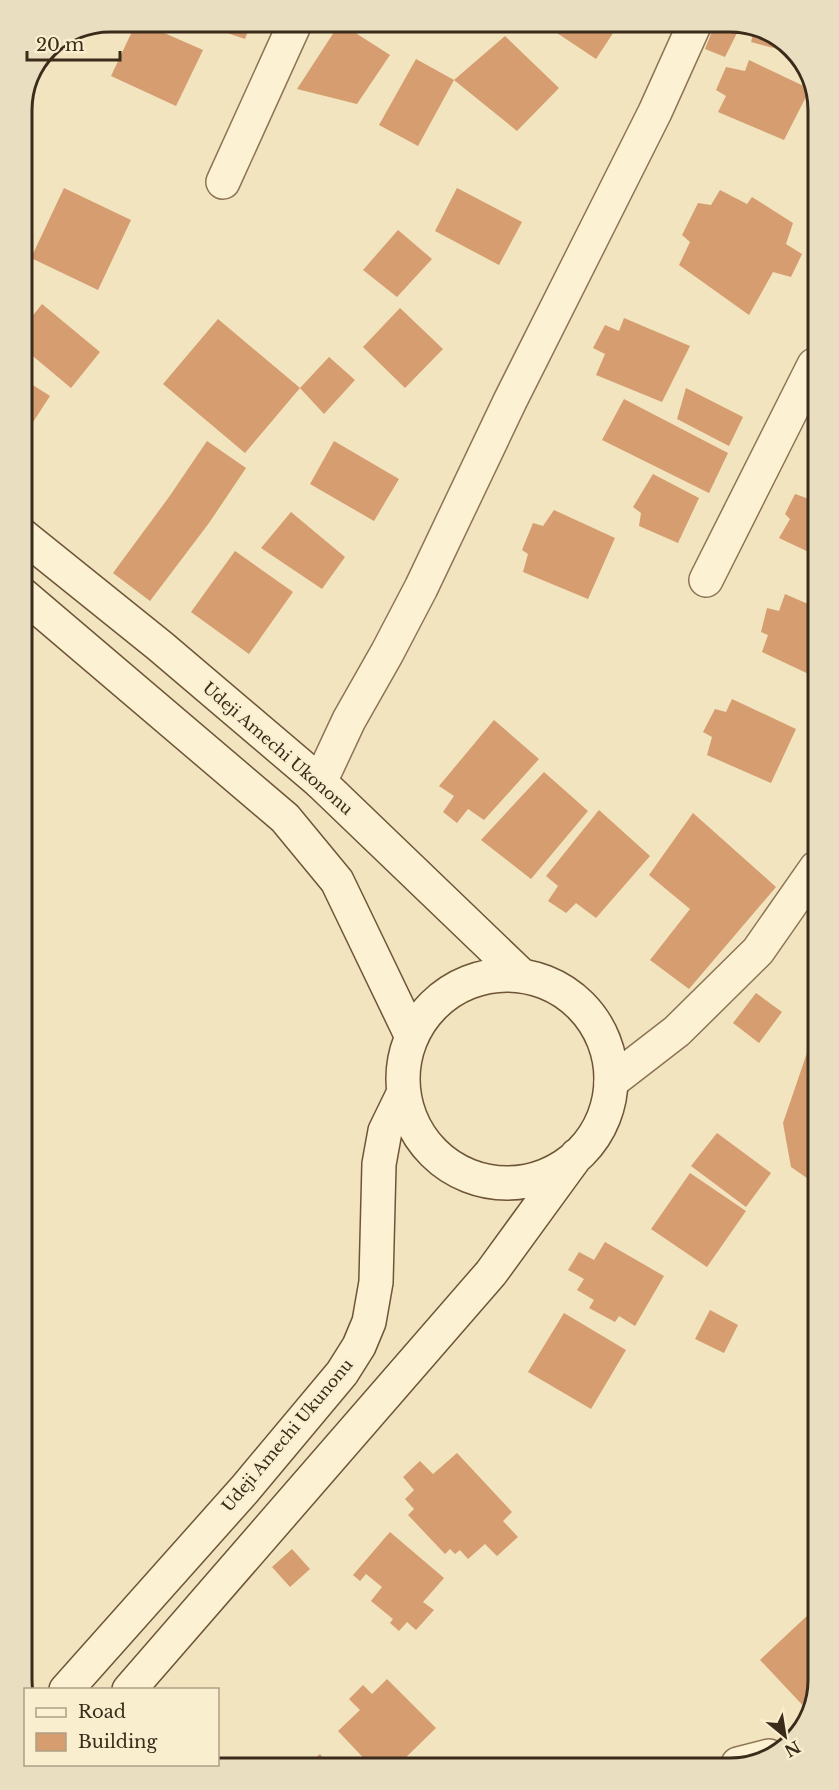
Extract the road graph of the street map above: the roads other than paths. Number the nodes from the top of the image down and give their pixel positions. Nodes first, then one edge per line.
1 (291, 32) edge
2 (691, 32) edge
3 (223, 182) dead end
4 (808, 376) edge
5 (32, 543) edge
6 (706, 580) dead end
7 (32, 603) edge
8 (320, 782) junction
9 (808, 879) edge
10 (521, 975) junction
11 (412, 1037) junction
12 (611, 1082) junction
13 (403, 1094) junction
14 (577, 1155) junction
15 (67, 1688) edge
16 (130, 1688) edge

1 - 3 main road
2 - 8 main road
4 - 6 main road
5 - 8 main road, Udeji Amechi Ukononu
7 - 11 main road
8 - 10 main road, Udeji Amechi Ukononu
9 - 12 main road
10 - 11 main road
10 - 12 main road
11 - 13 main road
12 - 14 main road
13 - 14 main road
13 - 15 main road, Udeji Amechi Ukunonu
14 - 16 main road

